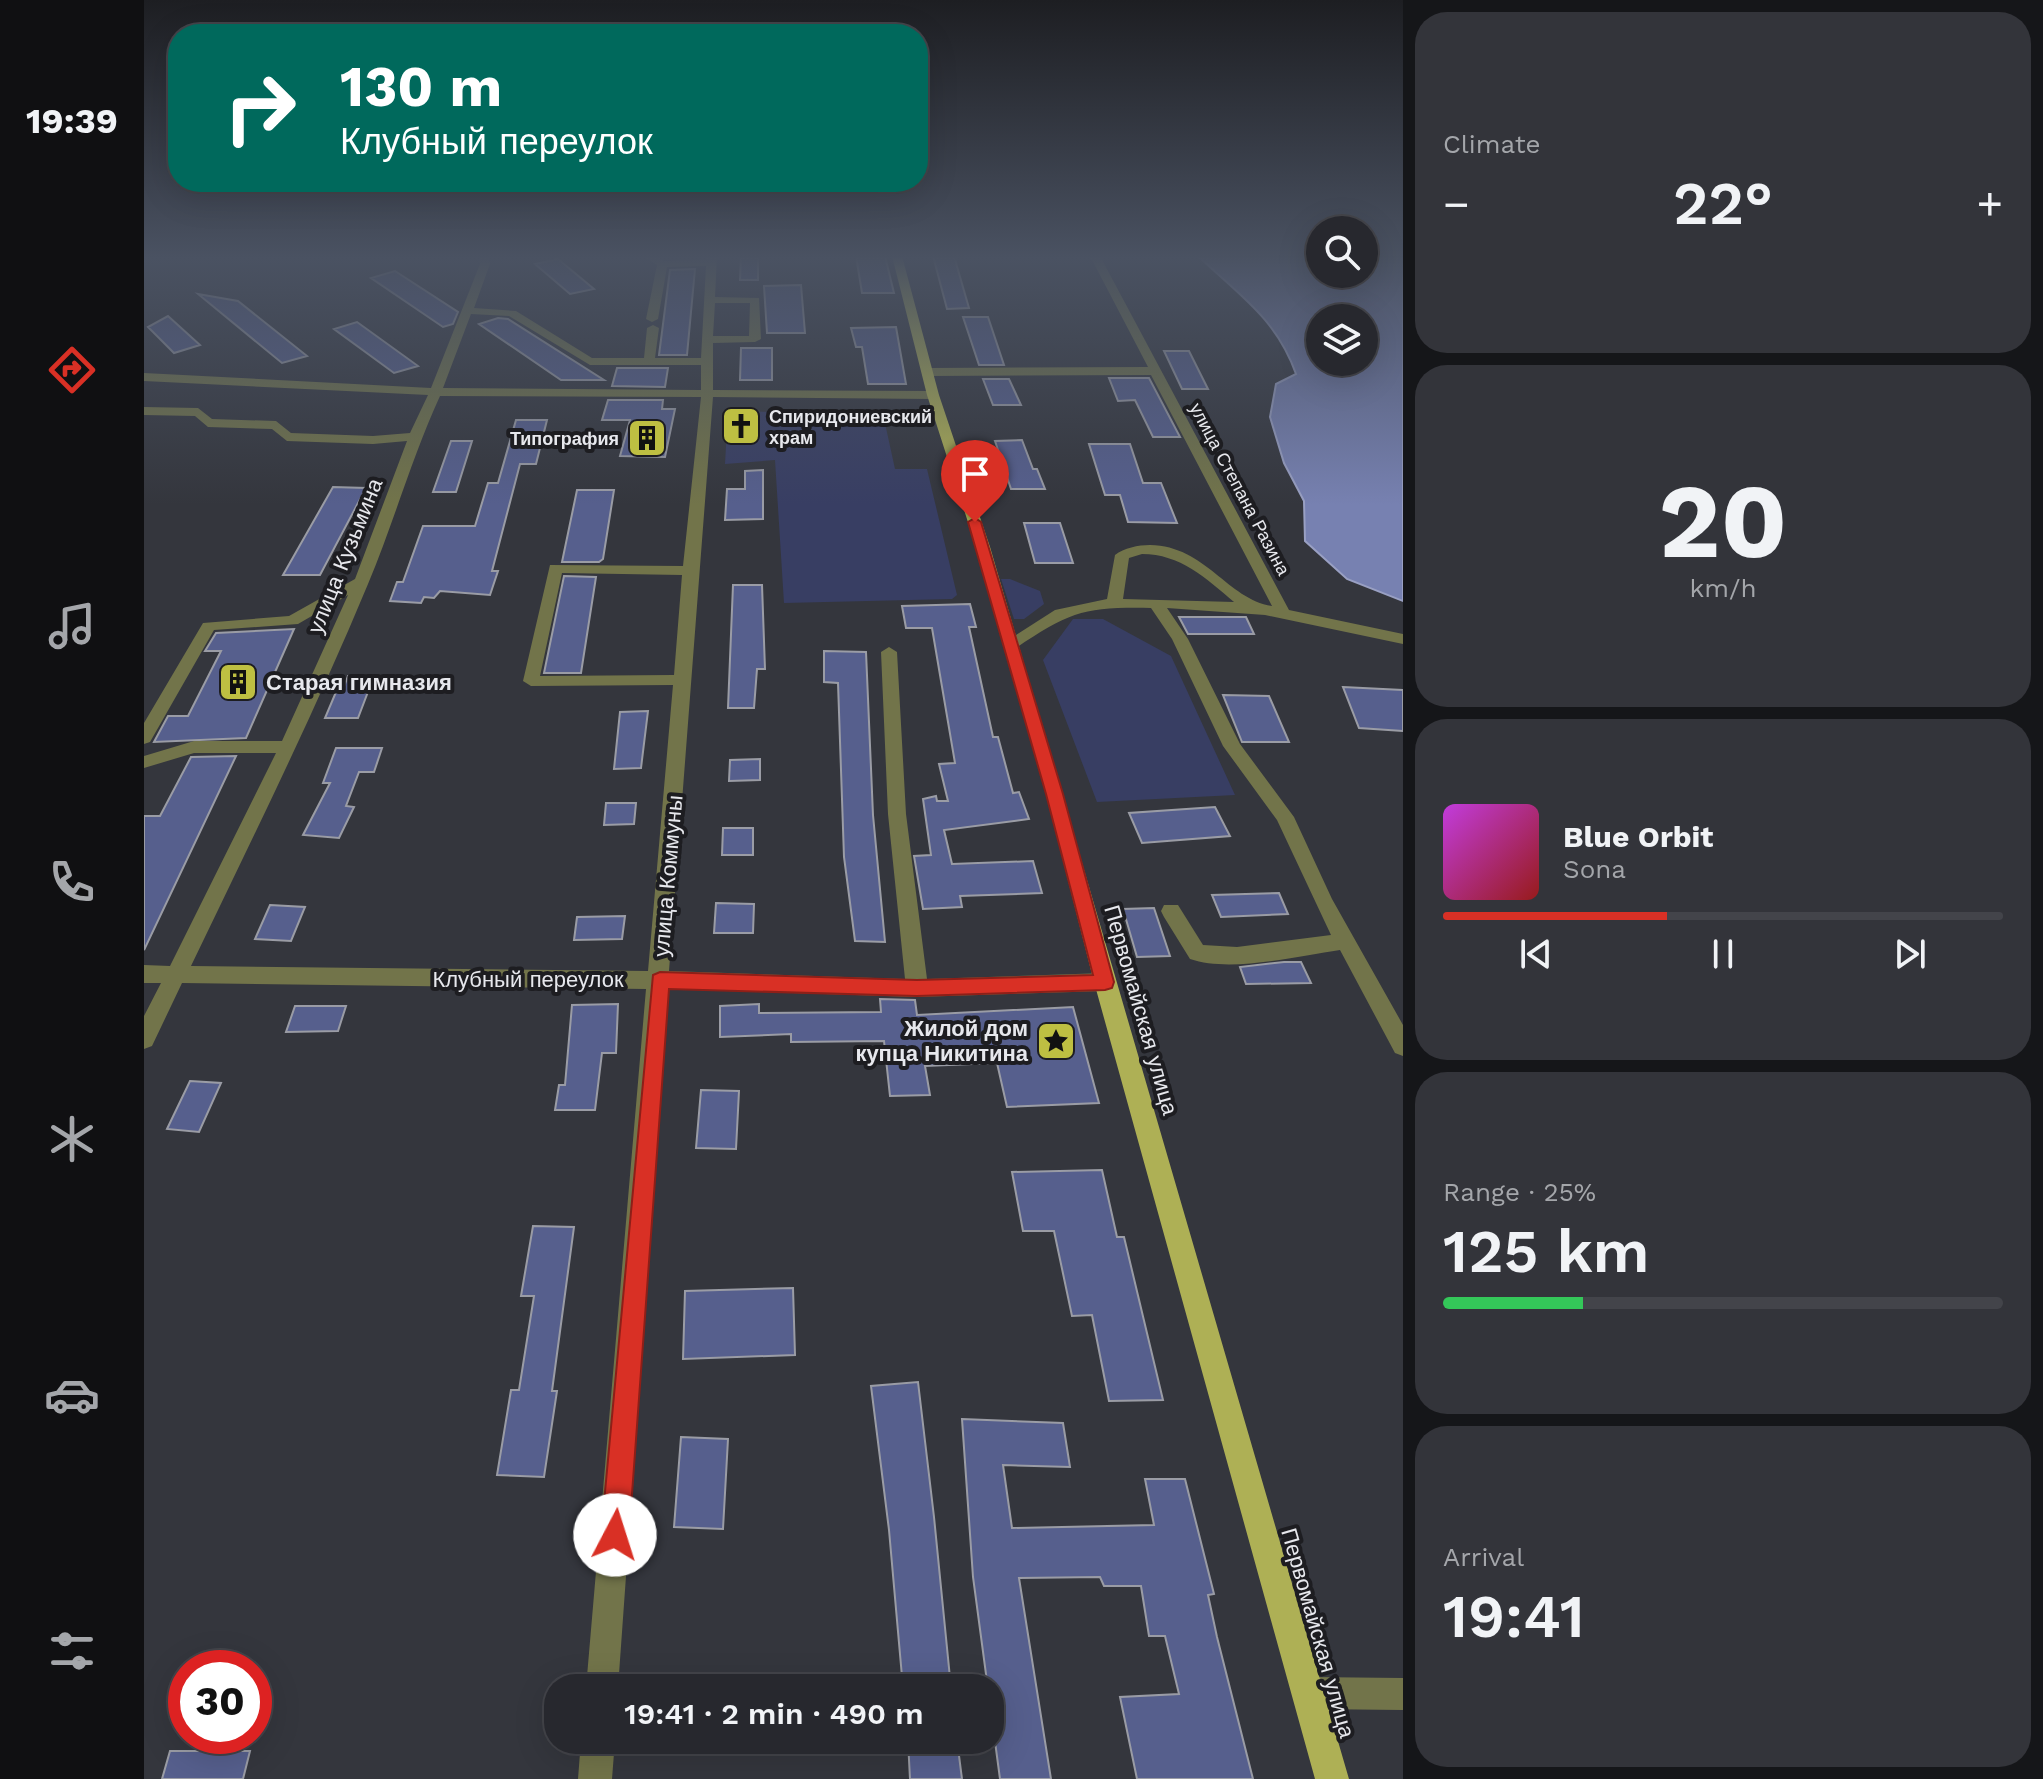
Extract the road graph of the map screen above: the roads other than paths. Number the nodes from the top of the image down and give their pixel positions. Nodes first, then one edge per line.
1 (458, 339) edge
2 (554, 339) edge
3 (651, 339) edge
4 (754, 339) edge
5 (919, 339) edge
6 (1140, 339) edge
7 (707, 340) joint
8 (649, 362) junction
9 (708, 362) junction
10 (1157, 371) junction
11 (928, 372) junction
12 (144, 377) edge
13 (436, 392) junction
14 (708, 394) junction
15 (933, 395) junction
16 (144, 411) edge
17 (415, 436) junction
18 (690, 571) junction
19 (362, 581) junction
20 (1156, 603) junction
21 (1114, 604) junction
22 (1252, 609) junction
23 (1283, 613) junction
24 (1403, 639) edge
25 (1010, 644) junction
26 (889, 652) dead end
27 (684, 680) junction
28 (144, 738) edge
29 (288, 747) junction
30 (144, 760) edge
31 (1171, 911) dead end
32 (1346, 941) junction
33 (144, 974) edge
34 (175, 977) junction
35 (660, 980) junction
36 (1105, 982) junction
37 (917, 988) junction
38 (144, 1039) edge
39 (1403, 1046) edge
40 (603, 1674) edge
41 (1309, 1693) junction
42 (1403, 1694) edge
43 (597, 1754) edge
44 (595, 1779) edge
45 (1332, 1779) edge

1 - 13 street, улица Кузьмина
2 - 8 street
3 - 8 street
4 - 7 street
5 - 11 main road, Первомайская улица
6 - 10 street, улица Степана Разина
7 - 9 street, улица Коммуны
8 - 9 street
9 - 14 street, улица Коммуны
10 - 11 street
10 - 23 street, улица Степана Разина
11 - 15 main road, Первомайская улица
12 - 13 street
13 - 14 street
13 - 17 street, улица Кузьмина
14 - 15 street
14 - 18 street, улица Коммуны
15 - 25 main road, Первомайская улица
16 - 17 street
17 - 19 street, улица Кузьмина
18 - 27 street, улица Коммуны
18 - 27 street
19 - 28 street
19 - 29 street, улица Кузьмина
20 - 21 street
20 - 22 street
20 - 32 street
21 - 22 street
21 - 25 street
22 - 23 street
23 - 24 street
25 - 36 main road, Первомайская улица
26 - 37 street
27 - 35 street, улица Коммуны
29 - 30 street
29 - 34 street, улица Кузьмина
31 - 32 street
32 - 39 street
33 - 34 street, Клубный переулок
34 - 35 street, Клубный переулок
34 - 38 street, улица Кузьмина
35 - 37 street, Клубный переулок
35 - 40 street, улица Коммуны
36 - 37 street, Клубный переулок
36 - 41 main road, Первомайская улица
41 - 42 street
41 - 45 main road, Первомайская улица
43 - 44 street

